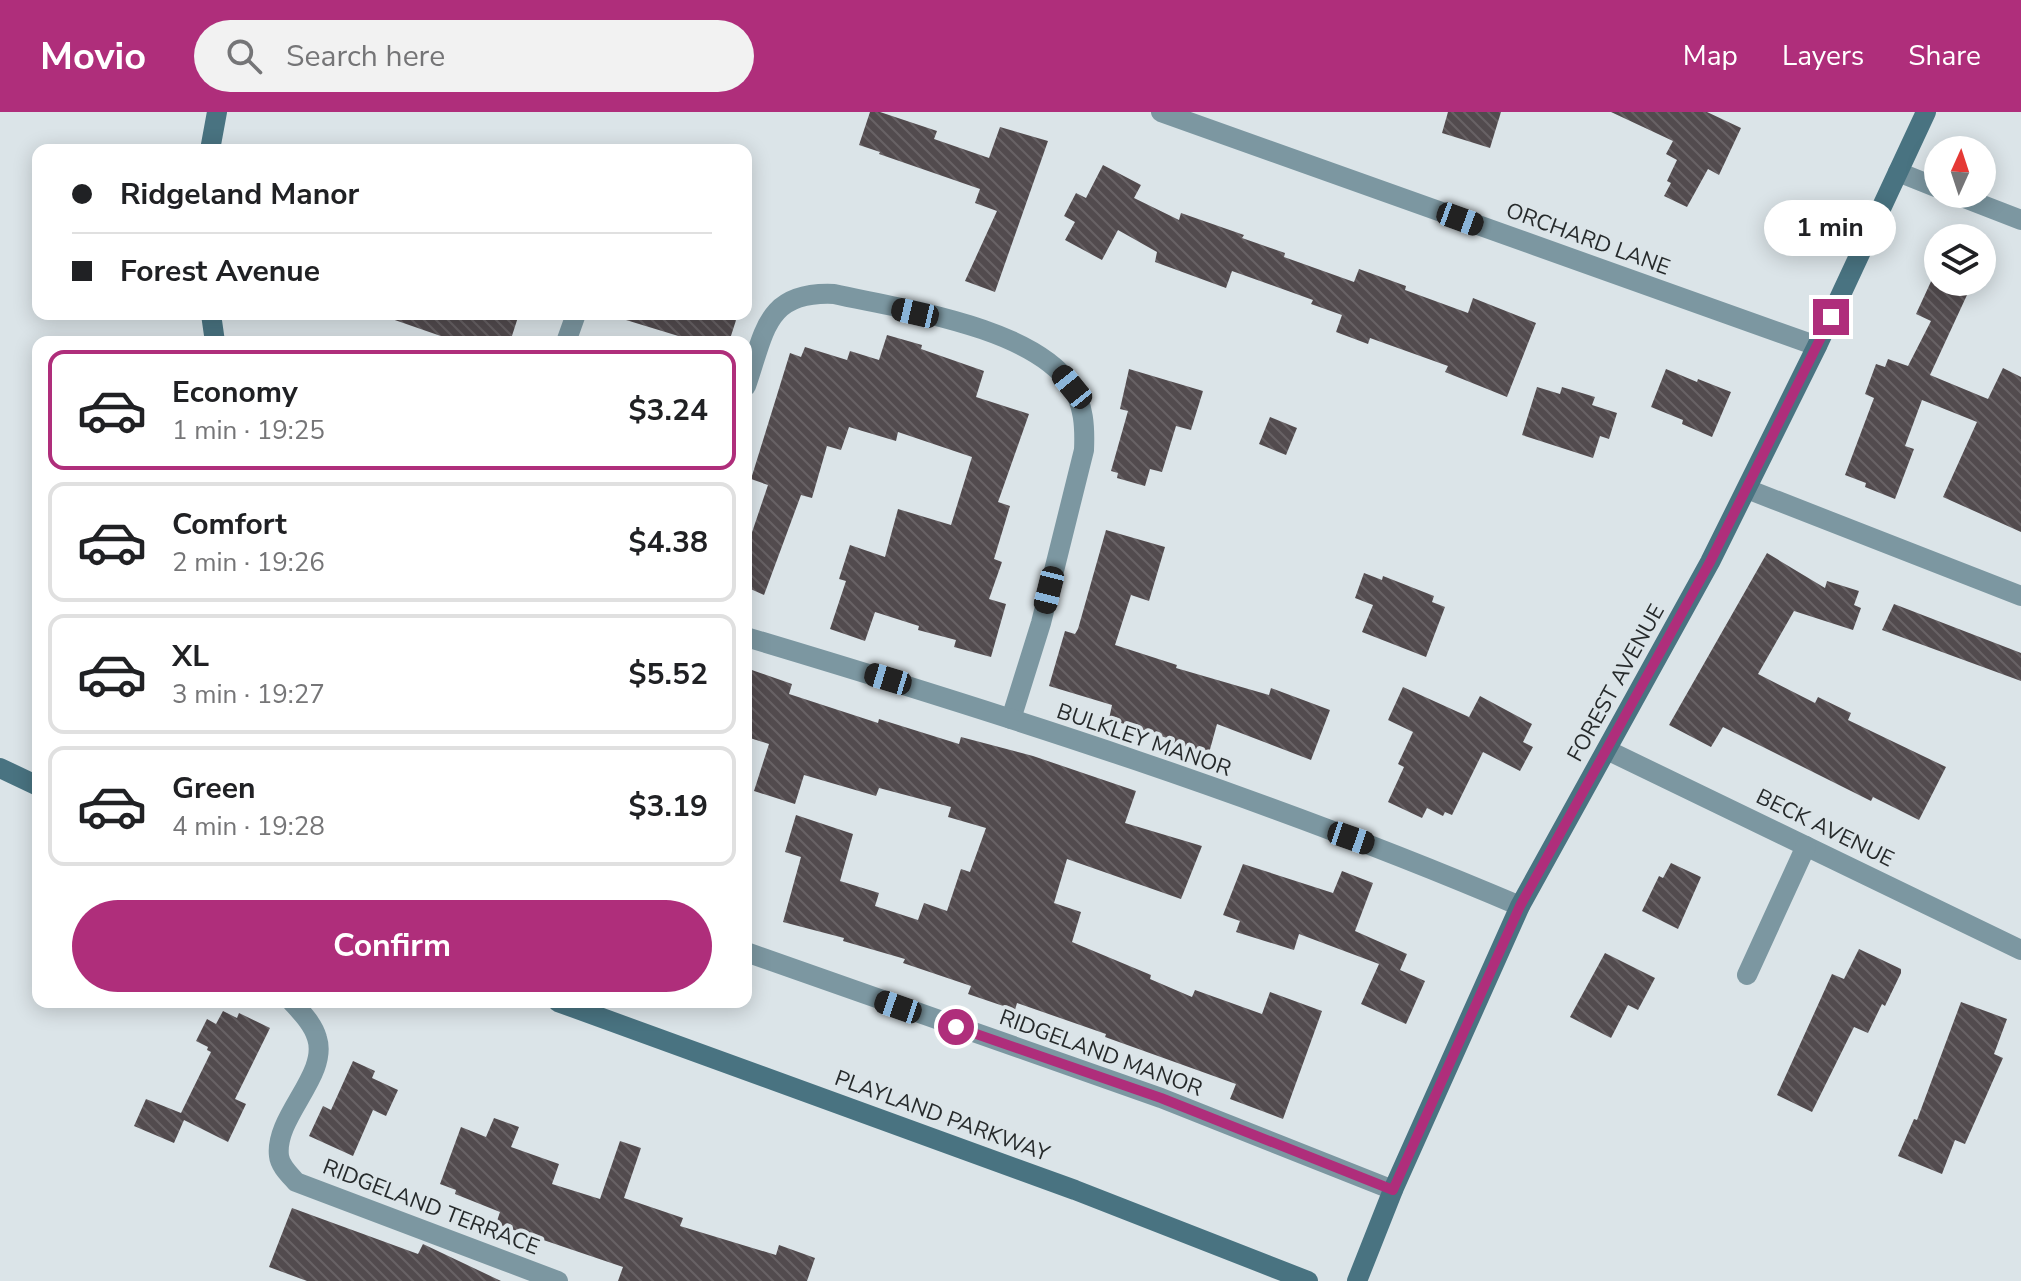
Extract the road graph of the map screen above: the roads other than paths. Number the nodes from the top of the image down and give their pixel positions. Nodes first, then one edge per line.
1 (217, 112) edge
2 (1161, 112) edge
3 (1926, 112) edge
4 (211, 144) edge
5 (1898, 172) junction
6 (1924, 182) edge
7 (1990, 208) edge
8 (2021, 220) edge
9 (1817, 346) junction
10 (752, 369) edge
11 (1747, 489) junction
12 (2021, 596) edge
13 (752, 639) edge
14 (1011, 719) junction
15 (1607, 750) junction
16 (0, 768) edge
17 (32, 783) edge
18 (1806, 846) junction
19 (1520, 906) junction
20 (2021, 950) edge
21 (752, 954) edge
22 (1747, 975) dead end
23 (297, 1008) edge
24 (577, 1008) edge
25 (1393, 1190) junction
26 (558, 1281) edge
27 (1308, 1281) edge
28 (1357, 1281) edge

1 - 4 street
2 - 9 street, ORCHARD LANE
3 - 5 street, FOREST AVENUE
5 - 6 street
5 - 9 street, FOREST AVENUE
7 - 8 street
9 - 11 street, FOREST AVENUE
10 - 14 street
11 - 12 street
11 - 15 street, FOREST AVENUE
13 - 14 street, BULKLEY MANOR
14 - 19 street, BULKLEY MANOR
15 - 18 street, BECK AVENUE
15 - 19 street, FOREST AVENUE
16 - 17 street
18 - 20 street, BECK AVENUE
18 - 22 street
19 - 25 street, FOREST AVENUE
21 - 25 street, RIDGELAND MANOR
23 - 26 street, RIDGELAND TERRACE
24 - 27 street, PLAYLAND PARKWAY
25 - 28 street, FOREST AVENUE

